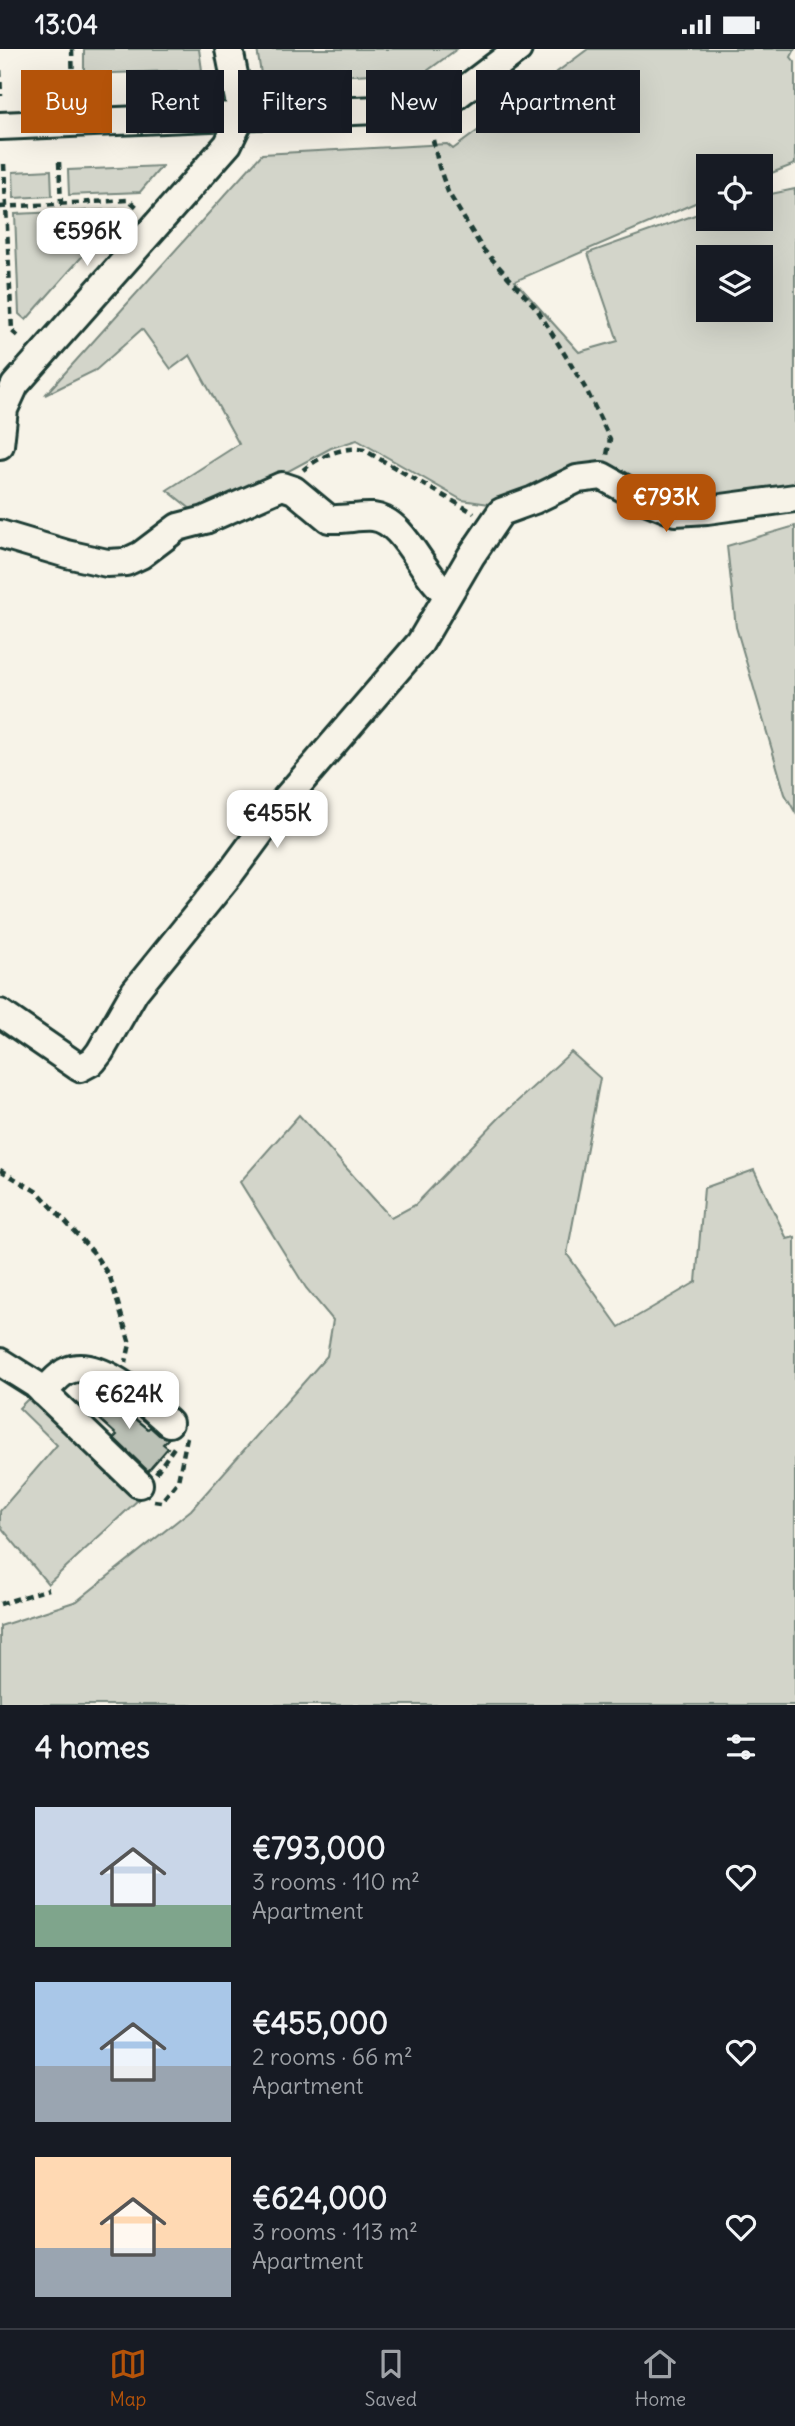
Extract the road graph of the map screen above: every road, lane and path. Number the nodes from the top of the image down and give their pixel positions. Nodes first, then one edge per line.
1 (72, 49) edge
2 (229, 49) edge
3 (518, 49) edge
4 (0, 70) edge
5 (73, 70) edge
6 (238, 95) edge
7 (1, 96) edge
8 (352, 111) edge
9 (238, 115) edge
10 (238, 123) edge
11 (0, 126) edge
12 (433, 140) dead end
13 (59, 162) dead end
14 (4, 164) dead end
15 (61, 204) junction
16 (3, 207) edge
17 (138, 208) dead end
18 (21, 339) dead end
19 (0, 445) edge
20 (602, 477) junction
21 (282, 486) junction
22 (795, 498) edge
23 (493, 524) junction
24 (0, 534) edge
25 (448, 594) junction
26 (0, 1013) edge
27 (0, 1170) edge
28 (0, 1362) edge
29 (134, 1370) dead end
30 (43, 1392) junction
31 (178, 1427) junction
32 (139, 1484) junction
33 (48, 1588) dead end
34 (0, 1604) edge

1 - 5 path
2 - 6 street
3 - 8 street
4 - 7 path
9 - 11 street
10 - 19 street
12 - 20 path
13 - 15 path
14 - 16 path
15 - 16 path
15 - 17 path
16 - 18 path
20 - 22 street
20 - 23 street
21 - 23 path
21 - 24 street
21 - 25 street
23 - 25 street
25 - 26 street
27 - 29 path
28 - 30 street
30 - 31 street
30 - 32 street
31 - 32 path
31 - 32 path
33 - 34 path

